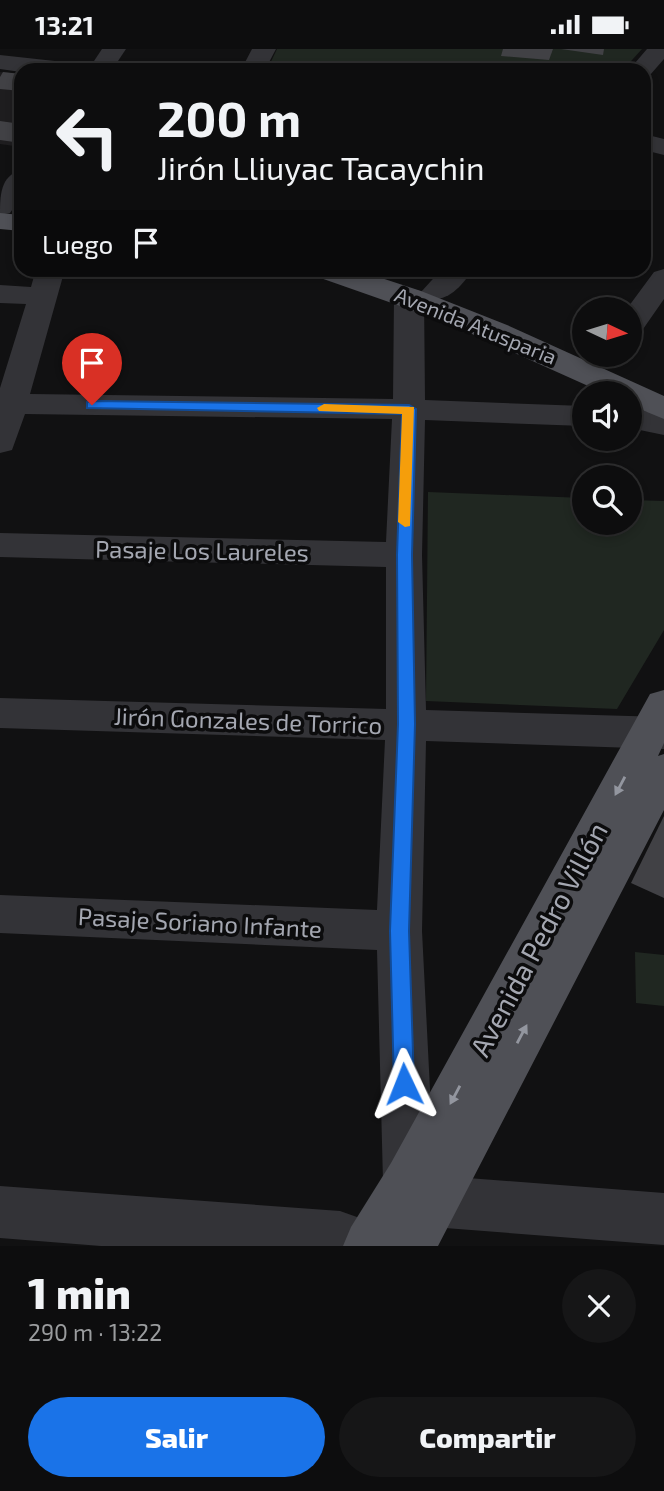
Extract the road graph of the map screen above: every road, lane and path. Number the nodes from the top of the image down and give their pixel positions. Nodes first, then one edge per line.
1 (660, 49) edge
2 (647, 63) edge
3 (14, 188) edge
4 (0, 209) edge
5 (354, 277) edge
6 (389, 277) edge
7 (447, 277) edge
8 (664, 278) edge
9 (47, 283) edge
10 (0, 294) edge
11 (422, 294) junction
12 (642, 309) edge
13 (572, 347) edge
14 (621, 367) edge
15 (664, 388) edge
16 (6, 404) edge
17 (409, 409) junction
18 (664, 409) edge
19 (572, 416) edge
20 (642, 420) edge
21 (664, 425) edge
22 (0, 442) edge
23 (0, 545) edge
24 (404, 555) junction
25 (0, 713) edge
26 (406, 724) junction
27 (660, 735) edge
28 (0, 914) edge
29 (399, 931) junction
30 (421, 1191) junction
31 (0, 1212) edge
32 (664, 1219) edge
33 (368, 1246) edge
34 (411, 1246) edge

1 - 2 street
3 - 4 street
5 - 11 main road, Avenida Atusparia
6 - 11 main road, Avenida Atusparia
7 - 11 street
8 - 12 street
9 - 10 street
9 - 16 street
11 - 13 main road, Avenida Atusparia
11 - 17 street
11 - 18 main road, Avenida Atusparia
14 - 15 main road, Avenida Atusparia
16 - 17 street
16 - 22 street
17 - 19 street
17 - 24 street
20 - 21 street
23 - 24 street, Pasaje Los Laureles
24 - 26 street
25 - 26 street, Jirón Gonzales de Torrico
26 - 27 street, Jirón Gonzales de Torrico
26 - 29 street
27 - 30 main road, Avenida Pedro Villón
28 - 29 street, Pasaje Soriano Infante
29 - 30 street
30 - 32 street
30 - 33 main road, Avenida Pedro Villón
30 - 34 main road, Avenida Pedro Villón
31 - 33 street

